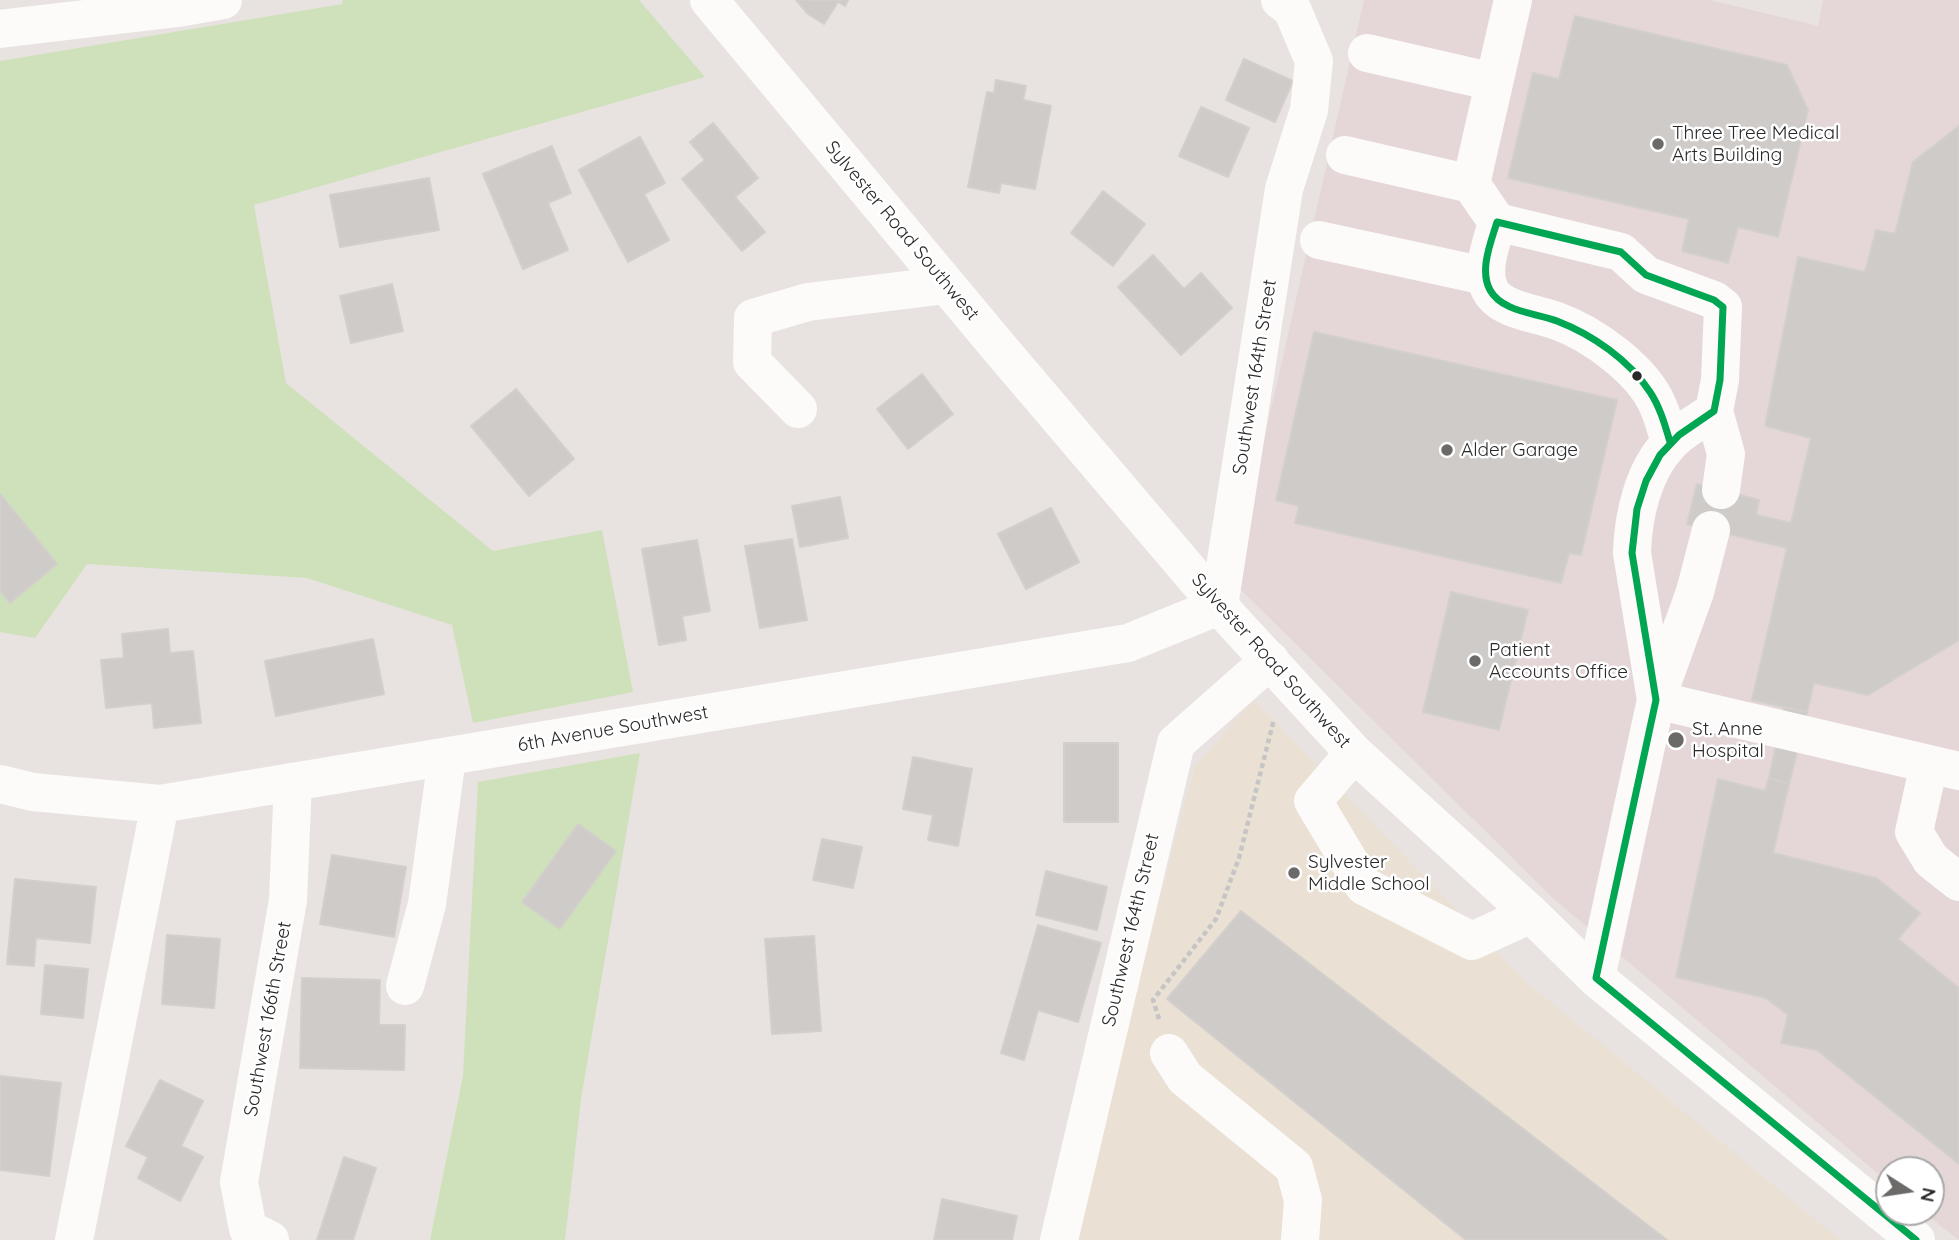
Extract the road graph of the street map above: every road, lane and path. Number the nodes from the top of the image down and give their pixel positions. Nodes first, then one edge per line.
1 (223, 0) edge
2 (709, 0) edge
3 (1280, 0) edge
4 (1513, 0) edge
5 (0, 29) edge
6 (1367, 53) dead end
7 (1494, 82) junction
8 (1345, 155) dead end
9 (1471, 184) junction
10 (1497, 222) junction
11 (1319, 240) dead end
12 (1485, 276) junction
13 (946, 285) junction
14 (799, 409) dead end
15 (1714, 411) junction
16 (1670, 442) junction
17 (1721, 490) dead end
18 (1711, 530) dead end
19 (1219, 606) junction
20 (1270, 660) junction
21 (1656, 701) junction
22 (1275, 715) dead end
23 (1354, 752) junction
24 (447, 757) junction
25 (1944, 768) edge
26 (293, 782) junction
27 (0, 784) edge
28 (160, 804) junction
29 (1959, 882) edge
30 (1531, 914) junction
31 (1596, 978) junction
32 (405, 986) dead end
33 (1169, 1053) joint
34 (74, 1240) edge
35 (270, 1240) edge
36 (1059, 1240) edge
37 (1300, 1240) edge
38 (1916, 1240) edge

1 - 5 street
2 - 13 street, Sylvester Road Southwest
3 - 19 street, Southwest 164th Street
4 - 7 street
6 - 7 street
7 - 9 street
8 - 9 street
9 - 10 street
10 - 12 street
10 - 15 street
11 - 12 street
12 - 16 street
13 - 14 street
13 - 19 street, Sylvester Road Southwest
15 - 16 street
15 - 17 street
16 - 21 street
18 - 21 street
19 - 20 street, Sylvester Road Southwest
19 - 24 street, 6th Avenue Southwest
20 - 23 street, Sylvester Road Southwest
20 - 36 street, Southwest 164th Street
21 - 25 street
21 - 31 street
22 - 33 path
23 - 30 street, Sylvester Road Southwest
23 - 30 street
24 - 26 street, 6th Avenue Southwest
24 - 32 street
25 - 29 street
26 - 28 street, 6th Avenue Southwest
26 - 35 street, Southwest 166th Street
27 - 28 street, 6th Avenue Southwest
28 - 34 street
30 - 31 street, Sylvester Road Southwest
31 - 38 street, Sylvester Road Southwest
33 - 37 street

